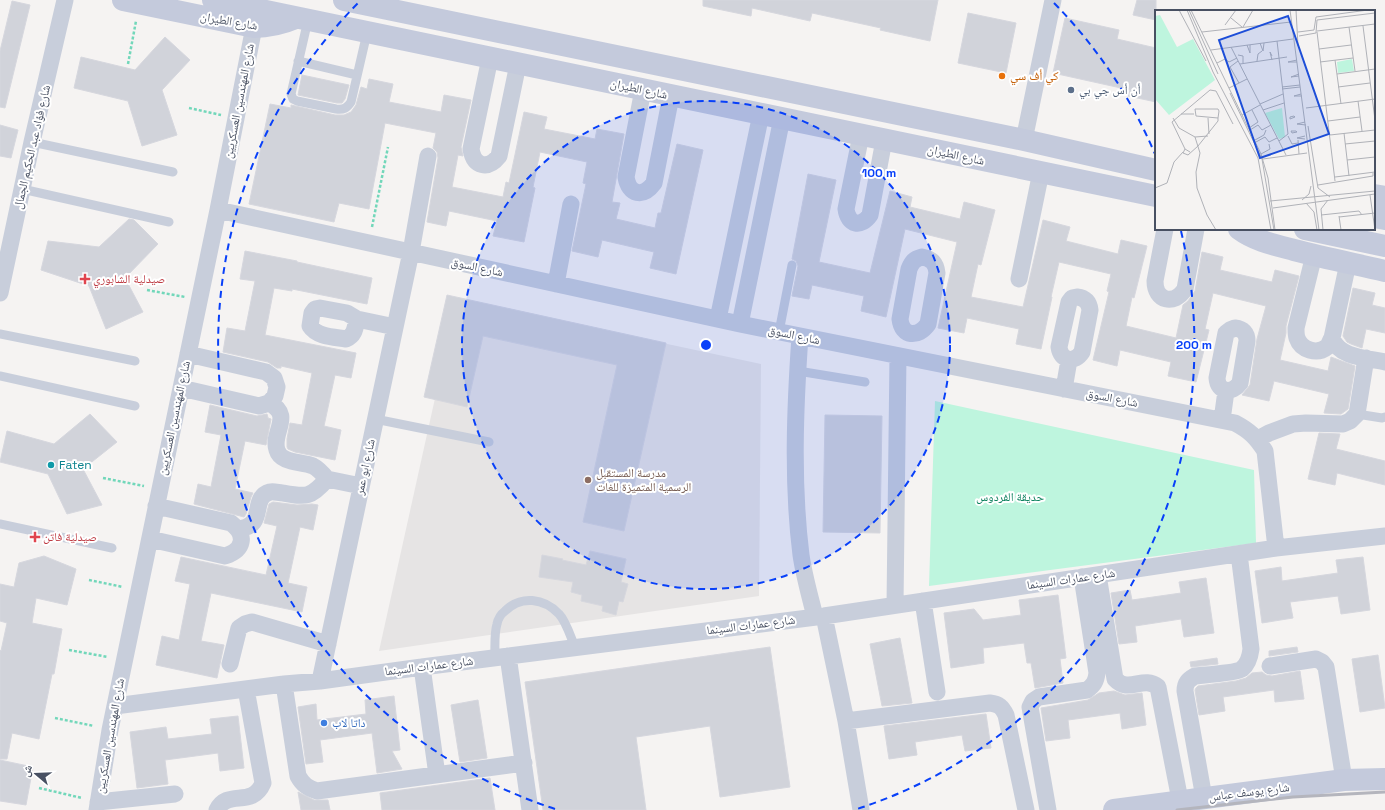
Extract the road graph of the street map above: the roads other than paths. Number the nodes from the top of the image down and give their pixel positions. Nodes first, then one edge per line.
1 (65, 0) edge
2 (213, 0) edge
3 (344, 0) edge
4 (1053, 0) edge
5 (131, 2) edge
6 (303, 18) junction
7 (254, 27) junction
8 (367, 33) junction
9 (490, 58) junction
10 (298, 62) junction
11 (518, 64) junction
12 (357, 75) junction
13 (643, 90) junction
14 (671, 96) junction
15 (771, 116) junction
16 (861, 135) junction
17 (884, 140) junction
18 (1024, 140) junction
19 (32, 142) junction
20 (428, 156) dead end
21 (1155, 170) edge
22 (173, 172) dead end
23 (1041, 172) junction
24 (22, 189) junction
25 (1375, 195) edge
26 (1155, 196) edge
27 (1385, 197) edge
28 (571, 204) dead end
29 (218, 210) junction
30 (1375, 217) edge
31 (1385, 219) edge
32 (169, 222) dead end
33 (1165, 230) edge
34 (1196, 230) edge
35 (1240, 230) edge
36 (1310, 230) edge
37 (1385, 246) edge
38 (411, 252) junction
39 (1314, 255) junction
40 (1348, 263) junction
41 (792, 265) dead end
42 (1385, 271) edge
43 (1019, 279) dead end
44 (556, 284) junction
45 (0, 293) edge
46 (357, 319) dead end
47 (718, 319) junction
48 (740, 324) junction
49 (395, 327) junction
50 (779, 332) junction
51 (0, 334) edge
52 (911, 334) dead end
53 (800, 336) junction
54 (1332, 338) junction
55 (188, 354) junction
56 (902, 357) junction
57 (1366, 358) junction
58 (1069, 360) dead end
59 (136, 361) dead end
60 (1385, 362) edge
61 (798, 371) junction
62 (0, 376) edge
63 (866, 382) dead end
64 (181, 388) junction
65 (1064, 389) junction
66 (1226, 391) dead end
67 (269, 403) junction
68 (135, 406) dead end
69 (1357, 414) junction
70 (1385, 417) edge
71 (375, 419) junction
72 (1222, 420) junction
73 (1258, 439) junction
74 (490, 442) dead end
75 (326, 479) junction
76 (361, 486) junction
77 (156, 506) junction
78 (0, 524) edge
79 (238, 529) junction
80 (1385, 536) edge
81 (150, 539) junction
82 (112, 548) dead end
83 (1276, 548) junction
84 (1239, 554) junction
85 (1090, 576) junction
86 (923, 601) junction
87 (895, 605) junction
88 (819, 616) junction
89 (328, 644) junction
90 (576, 647) junction
91 (501, 657) junction
92 (230, 664) dead end
93 (1270, 666) dead end
94 (422, 667) junction
95 (320, 681) junction
96 (284, 684) junction
97 (246, 689) junction
98 (937, 692) dead end
99 (115, 706) junction
100 (846, 721) junction
101 (524, 763) junction
102 (437, 775) junction
103 (1385, 779) edge
104 (1344, 780) junction
105 (175, 794) dead end
106 (1204, 798) junction
107 (1180, 800) junction
108 (147, 803) edge
109 (98, 806) edge
110 (217, 810) edge
111 (530, 810) edge
112 (861, 810) edge
113 (1026, 810) edge
114 (1048, 810) edge
115 (1114, 810) edge

1 - 19 street, شارع فؤاد عبد الحكيم الجمال
2 - 6 main road
3 - 18 main road
4 - 18 street
5 - 7 main road, شارع الطيران
6 - 7 main road, شارع الطيران
6 - 8 main road, شارع الطيران
6 - 10 lane
7 - 29 street, شارع المهندسين العسكريين
8 - 9 main road, شارع الطيران
8 - 12 lane
9 - 11 main road, شارع الطيران
9 - 11 street
10 - 12 lane
10 - 12 lane
11 - 13 main road, شارع الطيران
13 - 14 main road, شارع الطيران
13 - 14 street
14 - 15 main road, شارع الطيران
15 - 16 main road, شارع الطيران
15 - 47 street
15 - 48 street
16 - 17 main road, شارع الطيران
16 - 17 street
17 - 23 main road, شارع الطيران
18 - 21 main road
19 - 22 lane
19 - 24 street, شارع فؤاد عبد الحكيم الجمال
20 - 38 street, شارع ابو عمر
23 - 26 main road, شارع الطيران
23 - 43 street
24 - 32 lane
24 - 45 street, شارع فؤاد عبد الحكيم الجمال
25 - 27 main road
28 - 44 street
29 - 38 street, شارع السوق
29 - 55 street, شارع المهندسين العسكريين
30 - 31 main road
33 - 34 street
35 - 39 main road
36 - 37 main road
38 - 44 street, شارع السوق
38 - 49 street, شارع ابو عمر
39 - 40 main road
39 - 54 street
40 - 42 main road
40 - 54 street
41 - 50 lane
44 - 47 street, شارع السوق
46 - 49 street
47 - 48 street, شارع السوق
48 - 50 street, شارع السوق
49 - 71 street, شارع ابو عمر
50 - 53 street, شارع السوق
51 - 59 lane
52 - 56 street
53 - 56 street, شارع السوق
53 - 61 street
54 - 57 street
55 - 64 street, شارع المهندسين العسكريين
55 - 67 street
56 - 65 street, شارع السوق
56 - 87 street
57 - 60 street
57 - 69 street
58 - 65 street
61 - 63 lane
61 - 88 street
62 - 68 lane
64 - 67 street
64 - 77 street, شارع المهندسين العسكريين
65 - 72 street, شارع السوق
66 - 72 street
67 - 75 street
69 - 70 lane
69 - 73 street
71 - 74 lane
71 - 76 street, شارع ابو عمر
72 - 73 street, شارع السوق
73 - 83 street
75 - 76 street
75 - 79 street
76 - 89 street, شارع ابو عمر
77 - 79 street
77 - 81 street, شارع المهندسين العسكريين
78 - 82 lane
79 - 81 street
80 - 83 street, شارع عمارات السينما
81 - 99 street, شارع المهندسين العسكريين
83 - 84 street, شارع عمارات السينما
84 - 85 street, شارع عمارات السينما
84 - 106 street
85 - 86 street, شارع عمارات السينما
85 - 107 street
85 - 114 street
86 - 87 street, شارع عمارات السينما
86 - 98 street
87 - 88 street, شارع عمارات السينما
88 - 90 street, شارع عمارات السينما
88 - 100 street
89 - 92 street
89 - 95 street, شارع ابو عمر
90 - 91 street, شارع عمارات السينما
90 - 91 lane
91 - 94 street, شارع عمارات السينما
91 - 101 street
93 - 104 street
94 - 95 street, شارع عمارات السينما
94 - 102 street
95 - 96 street, شارع عمارات السينما
96 - 97 street, شارع عمارات السينما
96 - 102 street
97 - 99 street, شارع عمارات السينما
97 - 110 street
99 - 109 street, شارع المهندسين العسكريين
100 - 112 street
100 - 113 street
101 - 102 street
101 - 111 street
103 - 104 main road, شارع يوسف عباس
104 - 106 main road, شارع يوسف عباس
105 - 108 street
106 - 107 main road, شارع يوسف عباس
107 - 115 main road, شارع يوسف عباس
108 - 109 street

